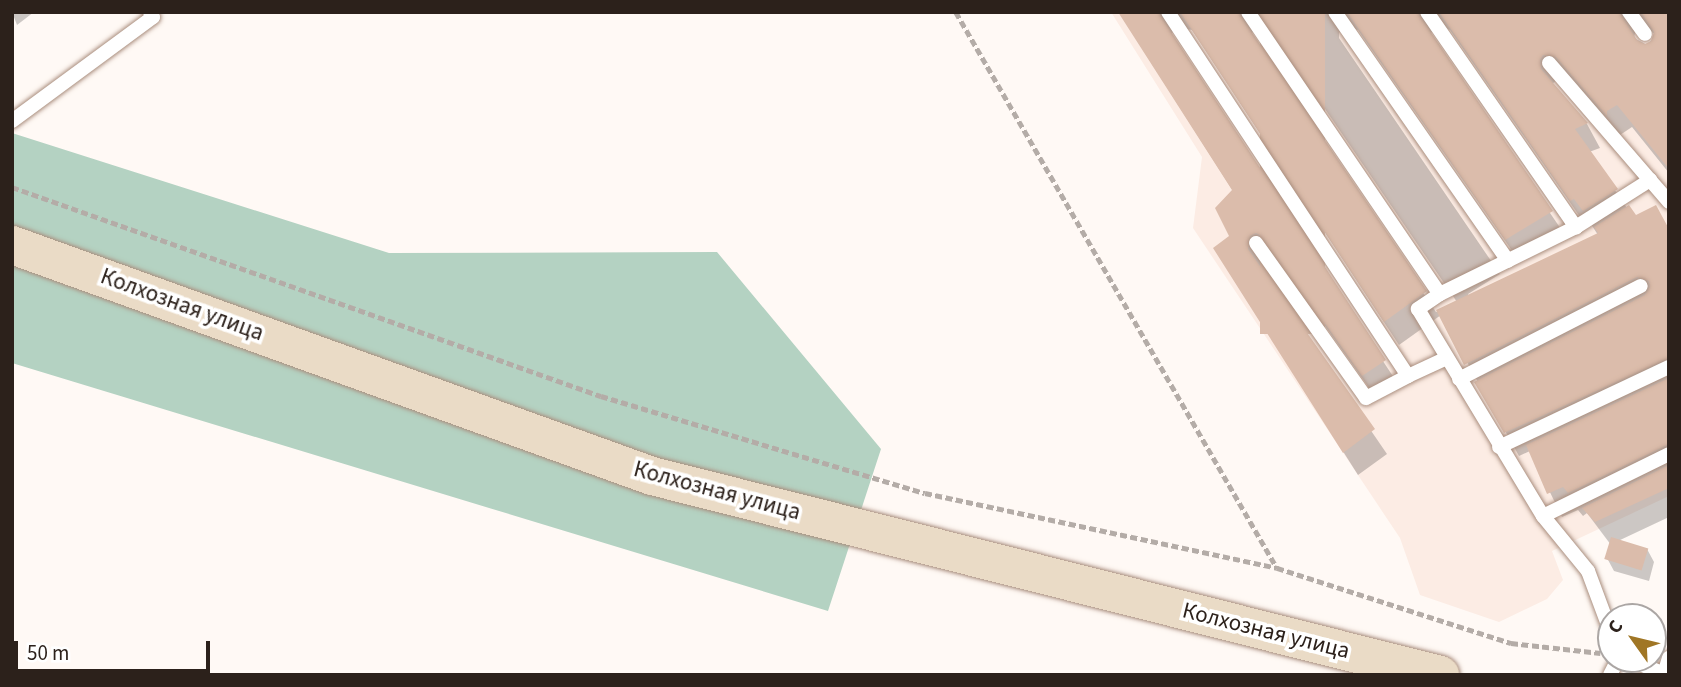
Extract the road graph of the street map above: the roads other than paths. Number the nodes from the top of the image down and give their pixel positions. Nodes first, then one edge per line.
1 (150, 12) edge
2 (1168, 12) edge
3 (1248, 12) edge
4 (1335, 12) edge
5 (1427, 12) edge
6 (1629, 12) edge
7 (1645, 34) dead end
8 (1549, 63) dead end
9 (12, 121) edge
10 (1650, 180) junction
11 (1669, 202) edge
12 (1576, 227) junction
13 (1256, 243) dead end
14 (12, 245) edge
15 (1507, 261) junction
16 (1641, 286) dead end
17 (1440, 294) junction
18 (1447, 358) junction
19 (1669, 366) edge
20 (1408, 376) junction
21 (1459, 379) junction
22 (1499, 447) junction
23 (1669, 454) edge
24 (1543, 516) junction
25 (1600, 603) edge
26 (1669, 659) edge
27 (1665, 674) edge
28 (1440, 675) edge

1 - 9 lane
2 - 20 lane
3 - 17 lane
4 - 15 lane
5 - 12 lane
6 - 7 lane
8 - 10 lane
10 - 11 lane
10 - 12 lane
12 - 15 lane
13 - 20 lane
14 - 28 main road, Колхозная улица
15 - 17 lane
16 - 21 lane
17 - 18 lane
18 - 20 lane
18 - 21 lane
19 - 22 lane
21 - 22 lane
22 - 24 lane
23 - 24 lane
24 - 25 lane
26 - 27 lane

